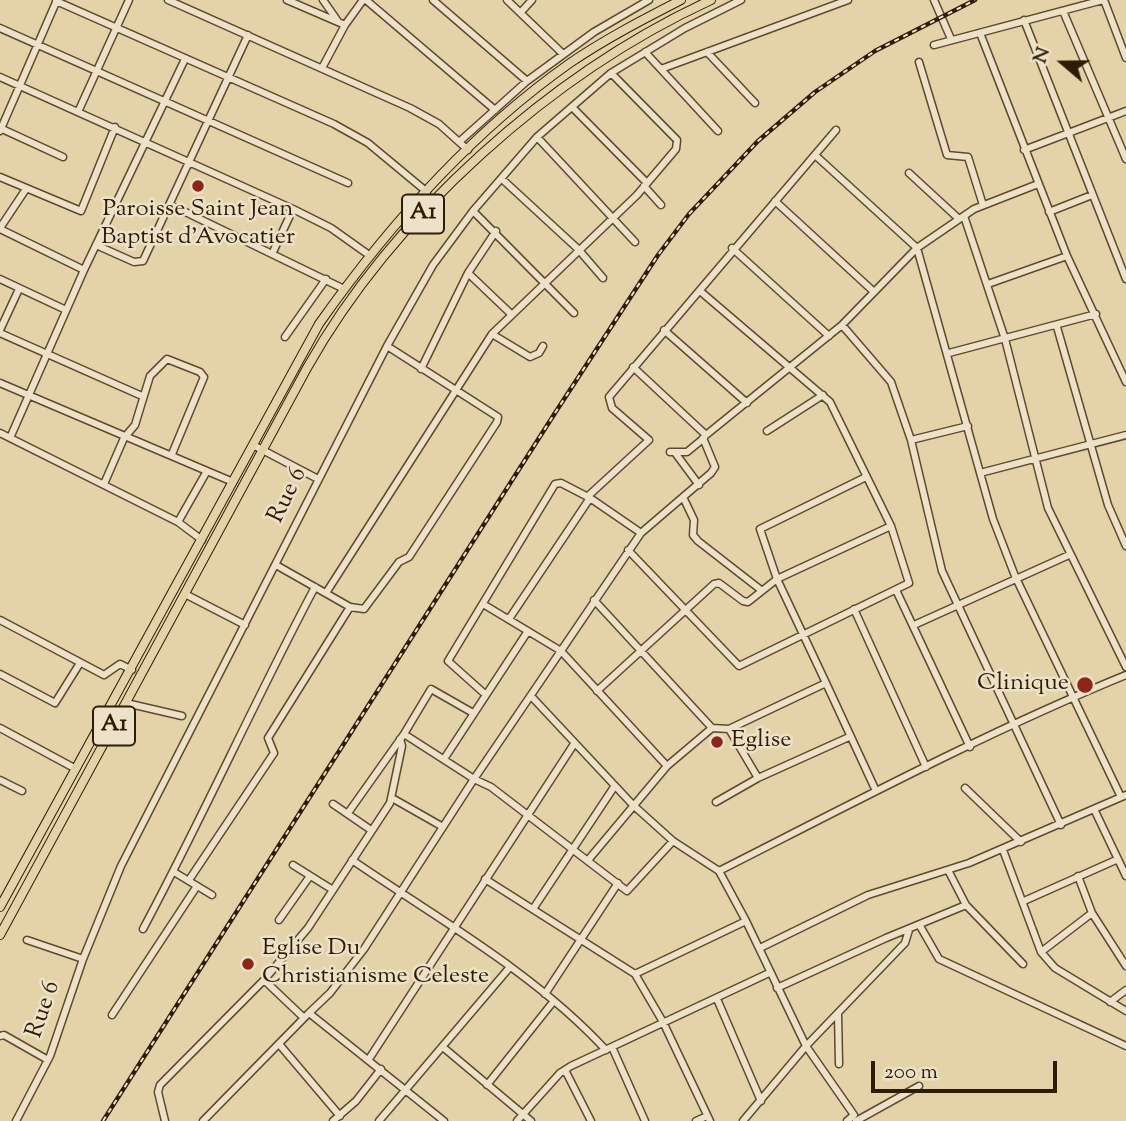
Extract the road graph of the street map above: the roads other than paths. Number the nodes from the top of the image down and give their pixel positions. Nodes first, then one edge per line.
1 (129, 0) edge
2 (287, 0) edge
3 (323, 0) edge
4 (365, 0) edge
5 (433, 0) edge
6 (507, 0) edge
7 (532, 0) edge
8 (632, 0) edge
9 (649, 0) edge
10 (681, 0) edge
11 (711, 0) edge
12 (741, 0) edge
13 (848, 0) edge
14 (934, 0) edge
15 (1103, 0) edge
16 (56, 1) edge
17 (171, 1) edge
18 (635, 8) junction
19 (1063, 10) junction
20 (521, 12) junction
21 (1024, 20) junction
22 (342, 23) junction
23 (0, 28) edge
24 (118, 28) junction
25 (980, 33) junction
26 (248, 36) junction
27 (951, 39) junction
28 (37, 44) junction
29 (934, 45) dead end
30 (645, 52) junction
31 (707, 52) junction
32 (564, 54) junction
33 (1126, 58) edge
34 (185, 60) junction
35 (919, 62) dead end
36 (322, 68) junction
37 (97, 69) junction
38 (661, 69) junction
39 (611, 73) junction
40 (0, 77) edge
41 (230, 79) junction
42 (527, 81) junction
43 (19, 85) junction
44 (165, 100) junction
45 (755, 103) dead end
46 (572, 107) junction
47 (495, 110) junction
48 (1126, 111) edge
49 (78, 112) junction
50 (1108, 118) junction
51 (209, 121) junction
52 (115, 127) junction
53 (0, 129) edge
54 (836, 130) dead end
55 (718, 131) dead end
56 (1067, 132) junction
57 (537, 137) junction
58 (146, 141) junction
59 (460, 142) junction
60 (468, 150) junction
61 (1024, 150) junction
62 (816, 155) junction
63 (63, 157) dead end
64 (1126, 159) edge
65 (190, 162) junction
66 (909, 173) dead end
67 (0, 177) edge
68 (502, 179) junction
69 (348, 183) dead end
70 (1038, 184) junction
71 (645, 185) junction
72 (26, 189) junction
73 (427, 192) junction
74 (1093, 195) junction
75 (775, 201) junction
76 (171, 205) junction
77 (661, 205) dead end
78 (983, 205) junction
79 (293, 209) junction
80 (473, 211) junction
81 (1049, 212) junction
82 (611, 217) junction
83 (961, 217) junction
84 (0, 229) edge
85 (496, 231) junction
86 (635, 242) dead end
87 (96, 245) junction
88 (732, 248) junction
89 (917, 248) junction
90 (578, 249) junction
91 (274, 252) junction
92 (1126, 253) edge
93 (369, 255) junction
94 (1067, 256) junction
95 (1117, 256) junction
96 (84, 271) junction
97 (468, 273) junction
98 (603, 278) dead end
99 (1126, 278) edge
100 (0, 279) edge
101 (326, 279) junction
102 (545, 281) junction
103 (988, 284) junction
104 (19, 289) junction
105 (344, 289) junction
106 (700, 291) junction
107 (873, 291) junction
108 (66, 310) junction
109 (510, 313) junction
110 (574, 313) dead end
111 (1096, 314) junction
112 (842, 325) junction
113 (1057, 327) junction
114 (664, 330) junction
115 (0, 332) edge
116 (492, 334) junction
117 (829, 336) junction
118 (285, 337) dead end
119 (1005, 339) junction
120 (387, 346) junction
121 (543, 346) dead end
122 (949, 353) junction
123 (47, 354) junction
124 (633, 366) junction
125 (421, 369) junction
126 (791, 369) junction
127 (1126, 382) edge
128 (0, 383) edge
129 (453, 391) junction
130 (823, 395) junction
131 (28, 396) junction
132 (142, 396) junction
133 (747, 403) junction
134 (968, 426) junction
135 (767, 431) dead end
136 (0, 433) edge
137 (1126, 435) edge
138 (705, 436) junction
139 (10, 438) junction
140 (124, 438) junction
141 (911, 440) junction
142 (253, 444) junction
143 (1091, 445) junction
144 (263, 450) junction
145 (172, 454) junction
146 (1035, 456) junction
147 (207, 471) junction
148 (980, 473) junction
149 (866, 477) junction
150 (318, 479) junction
151 (233, 482) junction
152 (104, 484) junction
153 (699, 485) junction
154 (589, 497) junction
155 (683, 497) junction
156 (178, 522) junction
157 (891, 526) junction
158 (641, 533) junction
159 (202, 540) junction
160 (1126, 547) edge
161 (628, 550) junction
162 (1069, 555) junction
163 (276, 565) junction
164 (1015, 576) junction
165 (777, 579) junction
166 (316, 587) junction
167 (761, 590) junction
168 (896, 590) junction
169 (326, 593) junction
170 (185, 594) junction
171 (594, 600) junction
172 (483, 604) junction
173 (957, 606) junction
174 (349, 607) junction
175 (854, 609) junction
176 (684, 611) junction
177 (509, 619) junction
178 (0, 620) edge
179 (245, 625) junction
180 (914, 625) junction
181 (528, 631) junction
182 (804, 632) junction
183 (640, 649) junction
184 (561, 651) junction
185 (80, 663) junction
186 (1126, 667) edge
187 (132, 670) junction
188 (0, 674) edge
189 (1126, 675) edge
190 (826, 683) junction
191 (597, 691) junction
192 (486, 695) junction
193 (531, 696) junction
194 (1075, 696) junction
195 (126, 703) junction
196 (473, 713) junction
197 (182, 716) dead end
198 (1013, 726) junction
199 (712, 727) junction
200 (0, 729) edge
201 (729, 729) junction
202 (402, 736) junction
203 (849, 737) junction
204 (574, 744) junction
205 (970, 747) junction
206 (444, 759) junction
207 (667, 765) junction
208 (926, 767) junction
209 (76, 769) junction
210 (758, 778) junction
211 (474, 779) junction
212 (0, 780) edge
213 (614, 787) junction
214 (965, 789) dead end
215 (876, 791) junction
216 (22, 792) dead end
217 (1123, 796) edge
218 (392, 797) junction
219 (716, 802) dead end
220 (333, 804) dead end
221 (633, 805) junction
222 (1094, 809) junction
223 (348, 813) junction
224 (528, 815) junction
225 (1060, 825) junction
226 (443, 828) junction
227 (372, 830) junction
228 (673, 841) junction
229 (1021, 842) junction
230 (573, 847) junction
231 (1003, 850) junction
232 (589, 859) junction
233 (352, 860) junction
234 (1116, 860) junction
235 (293, 865) dead end
236 (948, 870) junction
237 (719, 871) junction
238 (174, 872) junction
239 (310, 876) junction
240 (1078, 876) junction
241 (1126, 876) edge
242 (189, 880) junction
243 (485, 880) junction
244 (618, 883) junction
245 (197, 886) junction
246 (333, 890) junction
247 (401, 894) junction
248 (212, 895) dead end
249 (1024, 901) junction
250 (965, 905) junction
251 (0, 907) edge
252 (533, 909) junction
253 (1092, 913) junction
254 (279, 920) dead end
255 (746, 920) junction
256 (920, 926) junction
257 (453, 928) junction
258 (143, 929) dead end
259 (909, 930) junction
260 (0, 935) edge
261 (27, 940) dead end
262 (582, 940) junction
263 (760, 948) junction
264 (1041, 952) junction
265 (83, 959) junction
266 (1023, 964) dead end
267 (1126, 966) edge
268 (510, 967) junction
269 (769, 973) junction
270 (635, 974) junction
271 (264, 980) junction
272 (778, 988) junction
273 (1126, 990) edge
274 (545, 995) junction
275 (717, 999) junction
276 (553, 1002) junction
277 (1110, 1002) junction
278 (1126, 1011) edge
279 (838, 1013) junction
280 (112, 1015) dead end
281 (307, 1016) junction
282 (663, 1022) junction
283 (0, 1036) edge
284 (279, 1044) junction
285 (806, 1046) junction
286 (1126, 1046) edge
287 (444, 1048) junction
288 (609, 1049) junction
289 (369, 1059) junction
290 (48, 1060) junction
291 (839, 1064) dead end
292 (381, 1069) junction
293 (565, 1070) junction
294 (488, 1084) junction
295 (919, 1086) dead end
296 (406, 1088) junction
297 (761, 1101) junction
298 (522, 1114) junction
299 (340, 1116) junction
300 (708, 1119) edge
301 (16, 1121) edge
302 (165, 1121) edge
303 (203, 1121) edge
304 (333, 1121) edge
305 (379, 1121) edge
306 (444, 1121) edge
307 (517, 1121) edge
308 (531, 1121) edge
309 (590, 1121) edge
310 (645, 1121) edge
311 (696, 1121) edge
312 (743, 1121) edge
313 (848, 1121) edge
314 (856, 1121) edge

1 - 24 street
2 - 22 street
3 - 22 street
4 - 22 street
4 - 47 street
5 - 42 street
6 - 20 street
7 - 20 street
8 - 18 street
9 - 18 street
10 - 60 main road, A1
11 - 144 main road, A1
12 - 30 street, Rue 6
13 - 31 street
14 - 27 street
15 - 19 street
15 - 33 street
16 - 24 street
16 - 28 street
17 - 26 street
18 - 32 street
19 - 21 street
19 - 50 street
20 - 32 street
21 - 25 street
21 - 56 street
22 - 36 street
23 - 28 street
24 - 34 street
24 - 37 street
25 - 27 street
25 - 61 street
26 - 36 street
26 - 41 street
27 - 29 street
28 - 37 street
28 - 43 street
30 - 38 street
30 - 39 street, Rue 6
31 - 38 street
31 - 45 street
32 - 42 street
34 - 41 street
34 - 44 street
35 - 78 street
36 - 59 street
37 - 44 street
37 - 49 street
38 - 55 street
39 - 46 street, Rue 6
39 - 71 street
40 - 43 street
41 - 51 street
41 - 73 street
42 - 47 street
43 - 49 street
43 - 53 street
44 - 51 street
44 - 58 street
46 - 57 street, Rue 6
46 - 71 street
47 - 59 street
48 - 50 street
49 - 52 street
50 - 56 street
50 - 64 street
51 - 65 street
51 - 69 street
52 - 58 street
52 - 72 street
53 - 63 street
54 - 62 street
56 - 61 street
56 - 74 street
57 - 68 street, Rue 6
57 - 82 street
58 - 65 street
58 - 87 street
59 - 60 street
60 - 73 main road, A1
61 - 70 street
62 - 75 street
62 - 89 street
65 - 76 street
65 - 79 street
66 - 83 street
67 - 72 street
68 - 80 street, Rue 6
68 - 90 street
70 - 78 street
70 - 81 street
71 - 77 street
71 - 82 street
72 - 84 street
73 - 93 main road, A1
74 - 81 street
74 - 95 street
75 - 88 street
75 - 107 street
76 - 87 street
76 - 91 street
78 - 83 street
79 - 91 street
79 - 93 street
80 - 85 street
80 - 120 street, Rue 6
81 - 94 street
82 - 86 street
82 - 90 street
83 - 89 street
83 - 103 street
84 - 96 street
85 - 97 street
85 - 102 street
87 - 96 street
88 - 106 street
88 - 117 street
89 - 107 street
89 - 122 street
90 - 98 street
90 - 102 street
91 - 101 street
92 - 95 street
93 - 105 main road, A1
94 - 103 street
94 - 111 street
95 - 99 street
96 - 108 street
97 - 109 street
97 - 125 street
100 - 104 street
101 - 105 street
101 - 118 street
102 - 109 street
102 - 110 street
103 - 119 street
104 - 108 street
104 - 115 street
105 - 142 main road, A1
106 - 114 street
106 - 126 street
107 - 112 street
108 - 123 street
109 - 116 street
111 - 113 street
111 - 127 street
112 - 117 street
112 - 141 street
113 - 119 street
113 - 143 street
114 - 124 street
114 - 133 street
115 - 123 street
116 - 121 street
116 - 129 street
117 - 126 street
119 - 122 street
119 - 146 street
120 - 125 street
120 - 150 street, Rue 6
122 - 134 street
123 - 131 street
123 - 132 street
124 - 138 street
124 - 154 street
125 - 129 street
126 - 130 street
126 - 133 street
128 - 131 street
129 - 169 street
129 - 174 street
130 - 135 street
130 - 149 street
131 - 139 street
131 - 140 street
132 - 140 street
132 - 145 street
133 - 138 street
134 - 141 street
134 - 148 street
136 - 139 street
137 - 143 street
138 - 153 street
138 - 153 street
139 - 152 street
140 - 145 street
140 - 152 street
141 - 173 street
142 - 144 street
142 - 151 main road, A1
143 - 146 street
143 - 160 street
144 - 150 street
144 - 170 main road, A1
145 - 147 street
146 - 148 street
146 - 162 street
147 - 151 street
147 - 156 street
148 - 164 street
149 - 157 street
149 - 165 street
150 - 163 street, Rue 6
151 - 159 main road, A1
152 - 156 street
153 - 155 street
154 - 158 street
154 - 172 street
154 - 177 street
155 - 158 street
155 - 167 street
156 - 159 street
157 - 165 street
157 - 168 street
158 - 161 street
159 - 187 main road, A1
161 - 171 street
161 - 176 street
162 - 164 street
162 - 186 street
163 - 166 street
163 - 179 street, Rue 6
164 - 173 street
164 - 194 street
165 - 167 street
165 - 182 street
166 - 169 street
166 - 238 street
167 - 176 street
168 - 175 street
168 - 180 street
169 - 174 street
170 - 179 street
170 - 195 main road, A1
171 - 183 street
171 - 184 street
172 - 177 street
172 - 192 street
173 - 180 street
173 - 198 street
174 - 242 street
175 - 182 street
175 - 208 street
176 - 182 street
176 - 183 street
177 - 181 street
178 - 185 street
179 - 265 street, Rue 6
180 - 205 street
181 - 184 street
181 - 192 street
182 - 190 street
183 - 191 street
183 - 199 street
184 - 191 street
184 - 193 street
185 - 187 street
185 - 188 street
187 - 209 main road, A1
189 - 194 street
190 - 201 street
190 - 203 street
191 - 207 street
192 - 196 street
193 - 204 street
193 - 211 street
194 - 198 street
194 - 217 street
195 - 197 street
195 - 260 main road, A1
196 - 202 street
196 - 206 street
198 - 205 street
198 - 225 street
199 - 201 street
199 - 207 street
200 - 209 street
201 - 210 street
202 - 206 street
202 - 218 street
202 - 223 street
203 - 210 street
203 - 215 street
204 - 213 street
204 - 224 street
205 - 208 street
206 - 211 street
207 - 221 street
208 - 215 street
209 - 251 main road, A1
210 - 219 street
211 - 224 street
211 - 226 street
212 - 216 street
213 - 221 street
213 - 230 street
214 - 229 street
215 - 237 street
217 - 222 street
218 - 226 street
218 - 227 street
220 - 223 street
221 - 228 street
221 - 232 street
222 - 225 street
222 - 234 street
223 - 227 street
224 - 230 street
224 - 243 street
225 - 229 street
226 - 247 street
227 - 233 street
228 - 237 street
228 - 244 street
229 - 231 street
230 - 232 street
230 - 252 street
231 - 236 street
231 - 249 street
232 - 244 street
233 - 246 street
233 - 247 street
234 - 240 street
234 - 241 street
235 - 239 street
236 - 250 street
236 - 263 street
237 - 255 street
238 - 242 street
238 - 258 street
239 - 246 street
239 - 254 street
240 - 249 street
240 - 253 street
242 - 245 street
243 - 252 street
243 - 257 street
244 - 262 street
245 - 248 street
245 - 280 street
246 - 271 street
247 - 257 street
247 - 281 street
249 - 264 street
250 - 256 street
250 - 266 street
252 - 262 street
253 - 264 street
253 - 267 street
255 - 263 street
255 - 270 street
256 - 259 street
256 - 286 street
257 - 268 street
257 - 289 street
259 - 272 street
259 - 279 street
261 - 265 street
262 - 270 street
262 - 274 street
263 - 269 street
264 - 277 street
265 - 290 street, Rue 6
268 - 274 street
268 - 287 street
269 - 272 street
269 - 275 street
270 - 282 street
271 - 281 street
271 - 302 street
272 - 285 street
273 - 277 street
274 - 276 street
275 - 282 street
275 - 297 street
276 - 288 street
276 - 294 street
277 - 278 street
279 - 285 street
279 - 291 street
281 - 284 street
281 - 289 street
282 - 288 street
282 - 300 street
283 - 290 street
284 - 299 street
284 - 303 street
285 - 297 street
285 - 313 street
287 - 294 street
287 - 296 street
288 - 293 street
288 - 310 street
289 - 292 street
290 - 301 street, Rue 6
292 - 296 street
292 - 299 street
293 - 298 street
293 - 309 street
294 - 298 street
295 - 314 street
296 - 305 street
296 - 306 street
297 - 312 street
298 - 307 street
298 - 308 street
299 - 304 street
300 - 311 street

